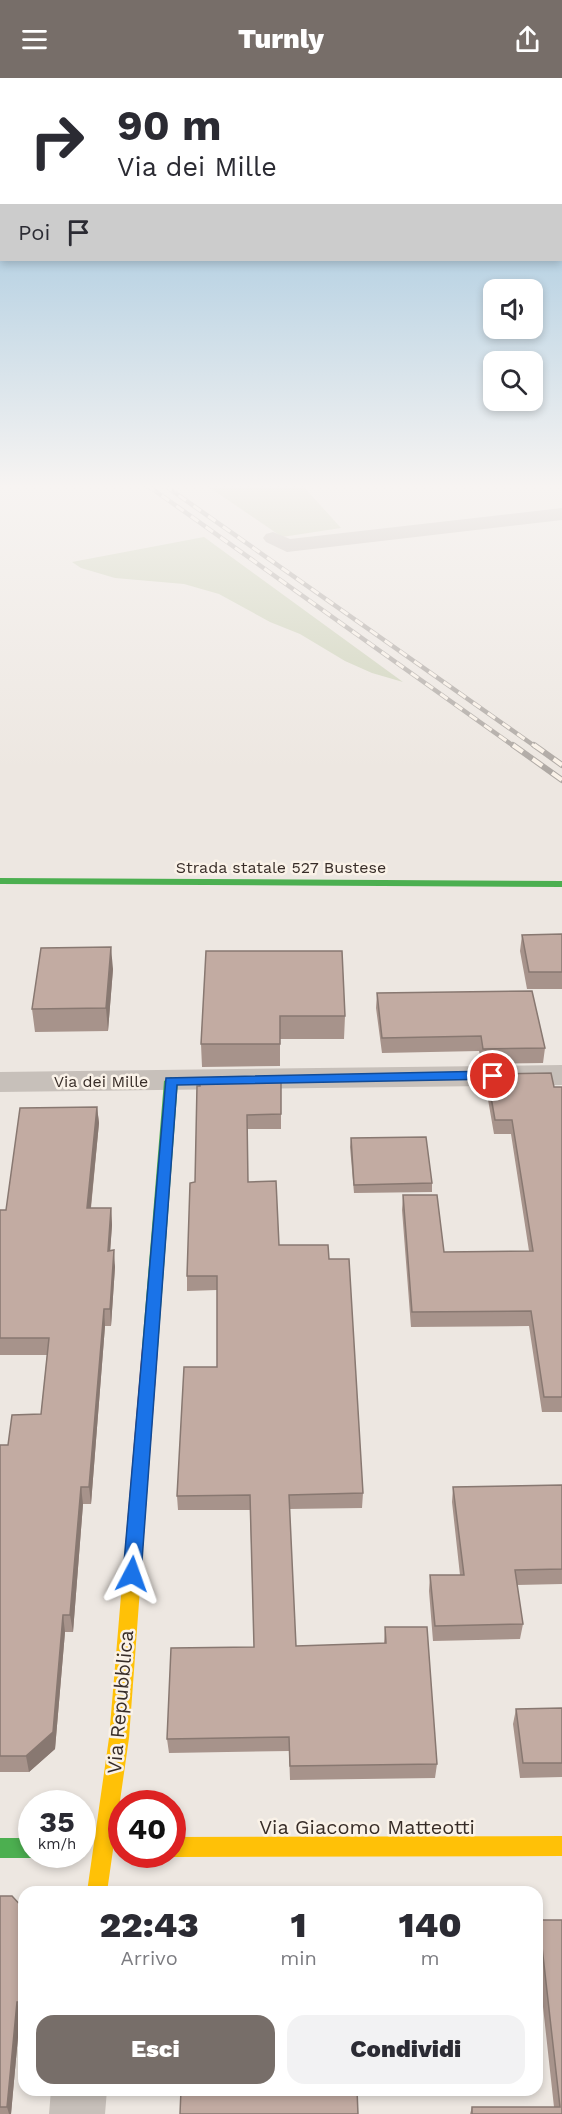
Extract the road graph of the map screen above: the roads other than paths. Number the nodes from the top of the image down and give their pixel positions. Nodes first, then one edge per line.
1 (0, 881) edge
2 (562, 885) edge
3 (562, 1074) edge
4 (171, 1081) junction
5 (0, 1082) edge
6 (562, 1846) edge
7 (99, 1847) junction
8 (108, 1847) edge
9 (186, 1847) edge
10 (0, 1848) edge
11 (18, 1848) edge
12 (97, 1886) edge
13 (78, 2096) edge
14 (77, 2114) edge

1 - 2 street, Strada statale 527 Bustese
3 - 4 street, Via dei Mille
4 - 5 street, Via dei Mille
4 - 7 street, Via Repubblica
6 - 9 street, Via Giacomo Matteotti
7 - 8 street
7 - 12 street, Via Repubblica
10 - 11 street
13 - 14 street

